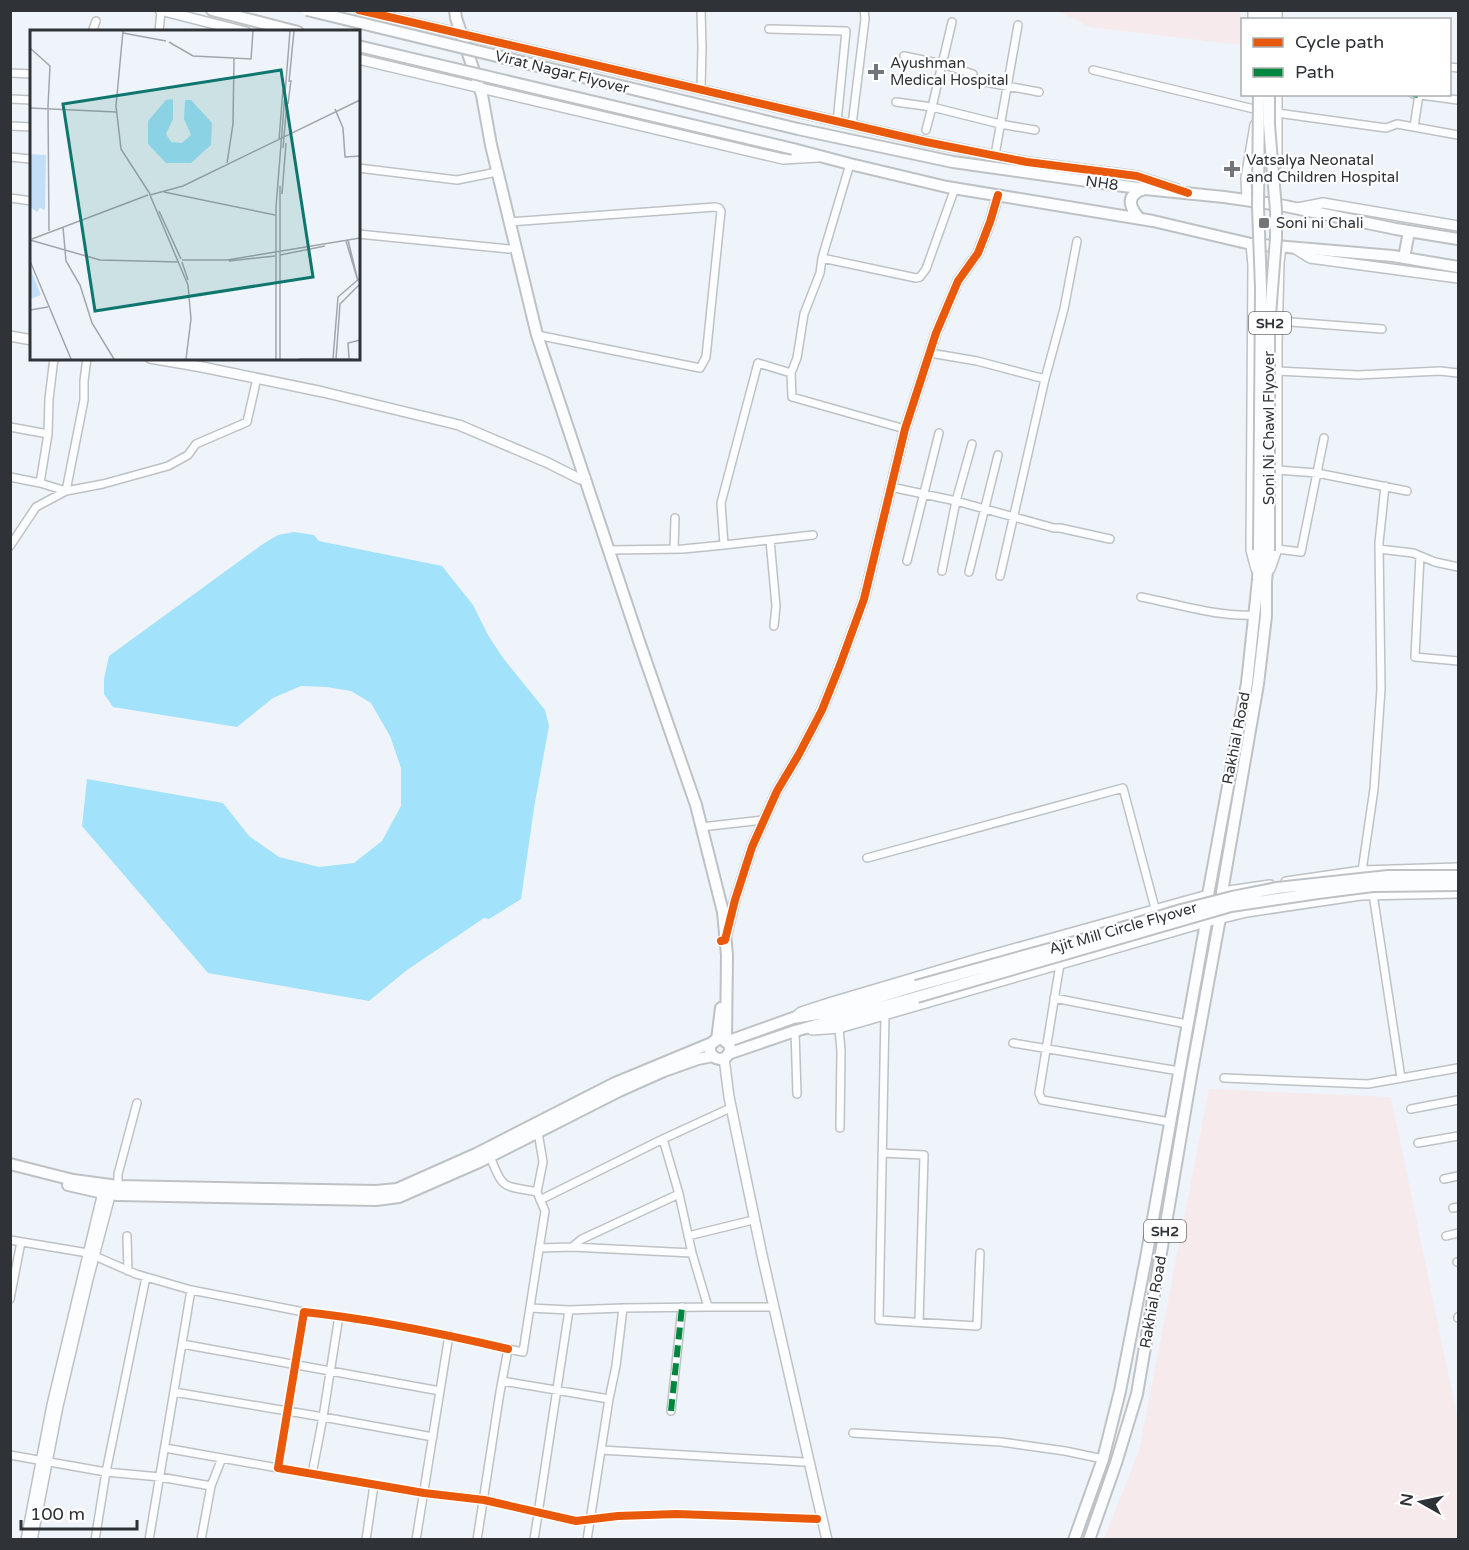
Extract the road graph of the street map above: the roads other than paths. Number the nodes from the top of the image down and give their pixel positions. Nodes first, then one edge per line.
1 (212, 10) edge
2 (307, 10) edge
3 (359, 10) edge
4 (448, 10) edge
5 (455, 10) edge
6 (701, 10) edge
7 (864, 10) edge
8 (161, 11) edge
9 (96, 21) dead end
10 (952, 22) dead end
11 (1018, 25) dead end
12 (769, 29) dead end
13 (93, 30) edge
14 (159, 30) edge
15 (238, 30) edge
16 (290, 30) edge
17 (458, 33) junction
18 (360, 46) edge
19 (904, 56) dead end
20 (360, 59) edge
21 (942, 64) junction
22 (1093, 70) dead end
23 (10, 73) edge
24 (30, 74) edge
25 (973, 74) dead end
26 (979, 81) dead end
27 (1007, 86) junction
28 (477, 87) junction
29 (700, 90) junction
30 (1039, 92) dead end
31 (1254, 96) edge
32 (1259, 96) edge
33 (1269, 96) edge
34 (1277, 96) edge
35 (1419, 96) edge
36 (1427, 96) edge
37 (10, 99) edge
38 (30, 100) edge
39 (1458, 100) edge
40 (896, 102) dead end
41 (932, 108) junction
42 (1254, 109) junction
43 (1277, 113) junction
44 (820, 118) junction
45 (837, 122) junction
46 (1000, 124) junction
47 (852, 125) junction
48 (10, 126) edge
49 (1414, 127) junction
50 (30, 128) edge
51 (926, 130) dead end
52 (1035, 130) dead end
53 (816, 133) junction
54 (1458, 135) edge
55 (995, 155) junction
56 (10, 157) edge
57 (825, 157) junction
58 (30, 159) dead end
59 (850, 164) junction
60 (360, 168) edge
61 (492, 173) junction
62 (955, 188) junction
63 (1145, 189) junction
64 (1188, 193) junction
65 (998, 195) junction
66 (10, 198) edge
67 (1247, 200) junction
68 (30, 201) edge
69 (1280, 205) junction
70 (1295, 208) junction
71 (1140, 219) junction
72 (509, 222) junction
73 (1458, 226) edge
74 (1409, 231) junction
75 (360, 234) edge
76 (1458, 239) edge
77 (1077, 242) dead end
78 (1251, 244) junction
79 (1281, 246) junction
80 (1293, 247) junction
81 (509, 249) junction
82 (822, 258) junction
83 (1404, 258) junction
84 (1458, 267) edge
85 (1458, 278) edge
86 (1278, 321) junction
87 (1382, 329) dead end
88 (537, 335) junction
89 (10, 336) edge
90 (30, 340) edge
91 (930, 352) junction
92 (54, 360) edge
93 (87, 360) edge
94 (162, 360) edge
95 (1277, 371) junction
96 (790, 373) junction
97 (1458, 373) edge
98 (257, 378) junction
99 (1045, 379) junction
100 (10, 427) edge
101 (905, 429) junction
102 (939, 433) dead end
103 (48, 434) junction
104 (1324, 438) dead end
105 (972, 444) dead end
106 (998, 456) dead end
107 (1277, 470) junction
108 (1317, 473) junction
109 (10, 477) edge
110 (582, 478) junction
111 (40, 483) junction
112 (1385, 486) junction
113 (891, 488) junction
114 (1407, 491) dead end
115 (66, 492) junction
116 (924, 494) junction
117 (956, 501) junction
118 (984, 508) junction
119 (1014, 517) junction
120 (675, 518) dead end
121 (813, 535) dead end
122 (770, 540) junction
123 (1110, 540) dead end
124 (724, 545) junction
125 (10, 546) edge
126 (674, 549) junction
127 (1379, 549) junction
128 (609, 550) junction
129 (1268, 550) junction
130 (1420, 556) junction
131 (907, 561) dead end
132 (1458, 567) edge
133 (942, 571) dead end
134 (969, 572) dead end
135 (1000, 576) dead end
136 (1262, 581) junction
137 (1142, 597) dead end
138 (1255, 615) junction
139 (774, 626) dead end
140 (1458, 661) edge
141 (763, 820) junction
142 (701, 827) junction
143 (867, 858) dead end
144 (1458, 868) edge
145 (1362, 871) junction
146 (1458, 876) edge
147 (1458, 885) edge
148 (1222, 892) junction
149 (1458, 893) edge
150 (1373, 894) junction
151 (1208, 895) junction
152 (1155, 909) junction
153 (1220, 918) junction
154 (1206, 922) junction
155 (723, 940) junction
156 (1060, 964) junction
157 (916, 992) junction
158 (1054, 998) junction
159 (885, 1014) junction
160 (794, 1018) junction
161 (1187, 1024) junction
162 (839, 1028) junction
163 (795, 1031) junction
164 (719, 1041) junction
165 (1013, 1043) dead end
166 (1046, 1048) junction
167 (721, 1057) junction
168 (1458, 1068) edge
169 (1179, 1071) junction
170 (1224, 1078) dead end
171 (1401, 1078) junction
172 (797, 1094) dead end
173 (1458, 1100) edge
174 (137, 1103) dead end
175 (1412, 1108) dead end
176 (726, 1110) junction
177 (1170, 1122) junction
178 (840, 1128) dead end
179 (538, 1132) junction
180 (1458, 1136) edge
181 (663, 1139) junction
182 (1418, 1143) dead end
183 (882, 1153) junction
184 (490, 1156) junction
185 (10, 1164) edge
186 (10, 1171) edge
187 (1458, 1176) edge
188 (1443, 1179) dead end
189 (110, 1188) junction
190 (679, 1194) junction
191 (539, 1196) junction
192 (749, 1221) junction
193 (1458, 1233) edge
194 (127, 1236) dead end
195 (688, 1236) junction
196 (1446, 1236) dead end
197 (10, 1240) edge
198 (21, 1242) junction
199 (572, 1246) junction
200 (539, 1248) junction
201 (692, 1253) junction
202 (980, 1253) dead end
203 (91, 1255) junction
204 (128, 1271) junction
205 (146, 1277) junction
206 (191, 1290) junction
207 (11, 1294) edge
208 (682, 1307) junction
209 (708, 1307) junction
210 (769, 1307) junction
211 (530, 1308) junction
212 (623, 1308) junction
213 (569, 1310) junction
214 (304, 1312) junction
215 (339, 1316) junction
216 (919, 1323) junction
217 (449, 1335) junction
218 (182, 1344) junction
219 (508, 1349) junction
220 (295, 1365) junction
221 (330, 1371) junction
222 (502, 1381) junction
223 (558, 1390) junction
224 (440, 1391) junction
225 (174, 1392) junction
226 (609, 1399) junction
227 (287, 1411) junction
228 (671, 1411) dead end
229 (324, 1417) junction
230 (853, 1433) dead end
231 (433, 1437) junction
232 (165, 1448) junction
233 (601, 1450) junction
234 (10, 1455) edge
235 (222, 1458) junction
236 (44, 1460) junction
237 (1103, 1460) junction
238 (804, 1462) junction
239 (278, 1468) junction
240 (106, 1472) junction
241 (312, 1474) junction
242 (160, 1478) junction
243 (374, 1485) junction
244 (211, 1486) junction
245 (424, 1493) junction
246 (484, 1500) junction
247 (538, 1512) junction
248 (591, 1519) junction
249 (817, 1519) junction
250 (26, 1539) edge
251 (32, 1539) edge
252 (95, 1539) edge
253 (149, 1539) edge
254 (201, 1539) edge
255 (366, 1539) edge
256 (416, 1539) edge
257 (477, 1539) edge
258 (534, 1539) edge
259 (587, 1539) edge
260 (822, 1539) edge
261 (827, 1539) edge
262 (1074, 1539) edge
263 (1089, 1539) edge

1 - 16 main road
2 - 53 main road, Virat Nagar Flyover, bridge
3 - 17 street
4 - 17 main road
5 - 17 main road
6 - 29 street
7 - 47 street
8 - 14 street
8 - 15 street
9 - 13 street
10 - 21 street
11 - 27 street
12 - 45 street
17 - 28 main road
17 - 29 street
18 - 57 main road, Virat Nagar Flyover, bridge
19 - 21 street
20 - 28 street
21 - 25 street
21 - 41 street
22 - 42 street
23 - 24 street
26 - 27 street
27 - 30 street
27 - 46 street
28 - 57 street
28 - 61 main road
28 - 72 main road
29 - 44 street
31 - 42 street
32 - 129 main road, Soni Ni Chawl Flyover / SH2, bridge
33 - 129 main road, Soni Ni Chawl Flyover / SH2, bridge
34 - 43 street
35 - 49 street
36 - 39 street
37 - 38 street
40 - 41 street
41 - 46 street
41 - 51 street
42 - 67 street
43 - 49 street
43 - 69 street
44 - 45 street
44 - 53 street
45 - 47 street
46 - 52 street
46 - 55 street
47 - 55 street
48 - 50 street
49 - 54 street
53 - 63 main road, NH8
55 - 64 street
56 - 58 street
57 - 59 main road, NH8
59 - 62 main road, NH8
59 - 82 street
60 - 61 street
61 - 81 main road
62 - 65 main road, NH8
62 - 82 street
63 - 64 main road, NH8
63 - 71 main road
64 - 67 main road, NH8
65 - 71 main road, NH8
65 - 91 street
66 - 68 street
67 - 69 main road, NH8
69 - 70 main road, NH8
70 - 73 street
70 - 74 main road, NH8
71 - 78 main road, NH8
72 - 88 main road
72 - 88 street
74 - 76 main road, NH8
74 - 83 main road
75 - 81 street
77 - 99 street
78 - 79 main road, NH8
78 - 136 street
79 - 80 main road, NH8
79 - 86 street
80 - 83 main road, NH8
80 - 85 street
81 - 110 main road
82 - 96 street
83 - 84 main road, NH8
86 - 87 street
86 - 95 street
88 - 110 main road
89 - 90 street
91 - 99 street
91 - 101 street
92 - 103 street
93 - 115 street
94 - 98 street
95 - 97 street
95 - 107 street
96 - 101 street
96 - 124 street
98 - 110 street
98 - 115 street
99 - 119 street
100 - 103 street
101 - 113 street
102 - 116 street
103 - 111 street
104 - 108 street
105 - 117 street
106 - 118 street
107 - 108 street
107 - 129 street
108 - 112 street
108 - 129 street
109 - 111 street
110 - 128 main road
110 - 155 main road
111 - 115 street
112 - 114 street
112 - 127 street
113 - 116 street
113 - 141 street
115 - 125 street
116 - 117 street
116 - 131 street
117 - 118 street
117 - 133 street
118 - 119 street
118 - 134 street
119 - 123 street
119 - 135 street
120 - 126 street
121 - 122 street
122 - 124 street
122 - 139 street
124 - 126 street
126 - 128 street
127 - 130 street
127 - 145 street
128 - 142 main road
129 - 136 main road, Soni Ni Chawl Flyover / SH2
130 - 132 street
130 - 140 street
136 - 138 main road, Rakhial Road / SH2
136 - 148 main road, Rakhial Road / SH2
137 - 138 street
138 - 151 main road, Rakhial Road / SH2
141 - 142 street
141 - 155 street
142 - 155 main road
143 - 152 street
144 - 145 street
145 - 148 street
146 - 157 main road, Ajit Mill Circle Flyover, bridge
147 - 157 main road, Ajit Mill Circle Flyover, bridge
148 - 151 street
148 - 153 street
149 - 150 street
150 - 153 street
150 - 171 street
151 - 152 street
151 - 154 street
152 - 160 street
153 - 154 street
153 - 263 main road, Rakhial Road / SH2
154 - 156 street
154 - 161 main road, Rakhial Road / SH2
155 - 164 main road
156 - 158 street
156 - 159 street
157 - 160 main road, Ajit Mill Circle Flyover
157 - 163 main road, Ajit Mill Circle Flyover
158 - 161 street
158 - 166 street
159 - 162 street
159 - 183 street
160 - 164 main road, Ajit Mill Circle Flyover
161 - 169 main road, Rakhial Road / SH2
162 - 163 street
162 - 178 street
163 - 167 main road, Ajit Mill Circle Flyover
163 - 172 street
164 - 167 main road
164 - 167 main road
164 - 189 main road, Ajit Mill Circle Flyover
165 - 166 street
166 - 169 street
166 - 177 street
167 - 176 street
167 - 179 main road, Ajit Mill Circle Flyover
167 - 261 street
168 - 171 street
169 - 177 main road, Rakhial Road / SH2
170 - 171 street
173 - 175 street
174 - 189 street
176 - 181 street
176 - 192 street
177 - 237 main road, Rakhial Road / SH2
179 - 184 main road, Ajit Mill Circle Flyover
179 - 191 street
180 - 182 street
181 - 190 street
181 - 191 street
183 - 216 street
183 - 216 street
184 - 189 main road, Ajit Mill Circle Flyover
184 - 191 street
185 - 189 main road
186 - 189 main road
187 - 188 street
189 - 203 street
190 - 195 street
190 - 199 street
191 - 200 street
192 - 195 street
192 - 210 street
193 - 196 street
194 - 204 street
195 - 201 street
197 - 198 street
198 - 203 street
198 - 207 street
199 - 200 street
199 - 201 street
200 - 211 street
201 - 209 street
202 - 216 street
203 - 204 street
203 - 236 street
204 - 205 street
205 - 206 street
205 - 240 street
206 - 214 street
206 - 218 street
208 - 209 street
208 - 212 street
208 - 228 street
209 - 210 street
210 - 238 street
211 - 213 street
211 - 219 street
212 - 213 street
212 - 226 street
213 - 223 street
214 - 215 street
214 - 220 street
215 - 217 street
215 - 221 street
217 - 219 street
217 - 224 street
218 - 220 street
218 - 225 street
219 - 222 street
220 - 221 street
220 - 227 street
221 - 224 street
221 - 229 street
222 - 223 street
222 - 246 street
223 - 226 street
223 - 247 street
224 - 231 street
225 - 227 street
225 - 232 street
226 - 233 street
227 - 229 street
227 - 239 street
229 - 231 street
229 - 241 street
230 - 237 street
231 - 245 street
232 - 235 street
232 - 242 street
233 - 238 street
233 - 248 street
234 - 236 street
235 - 239 street
235 - 244 street
236 - 240 street
236 - 250 street
236 - 251 street
237 - 262 main road, Rakhial Road / SH2
238 - 249 street
239 - 241 street
240 - 242 street
240 - 252 street
241 - 243 street
242 - 244 street
242 - 253 street
243 - 245 street
243 - 255 street
244 - 254 street
245 - 246 street
245 - 256 street
246 - 247 street
246 - 257 street
247 - 248 street
247 - 258 street
248 - 249 street
248 - 259 street
249 - 260 street

